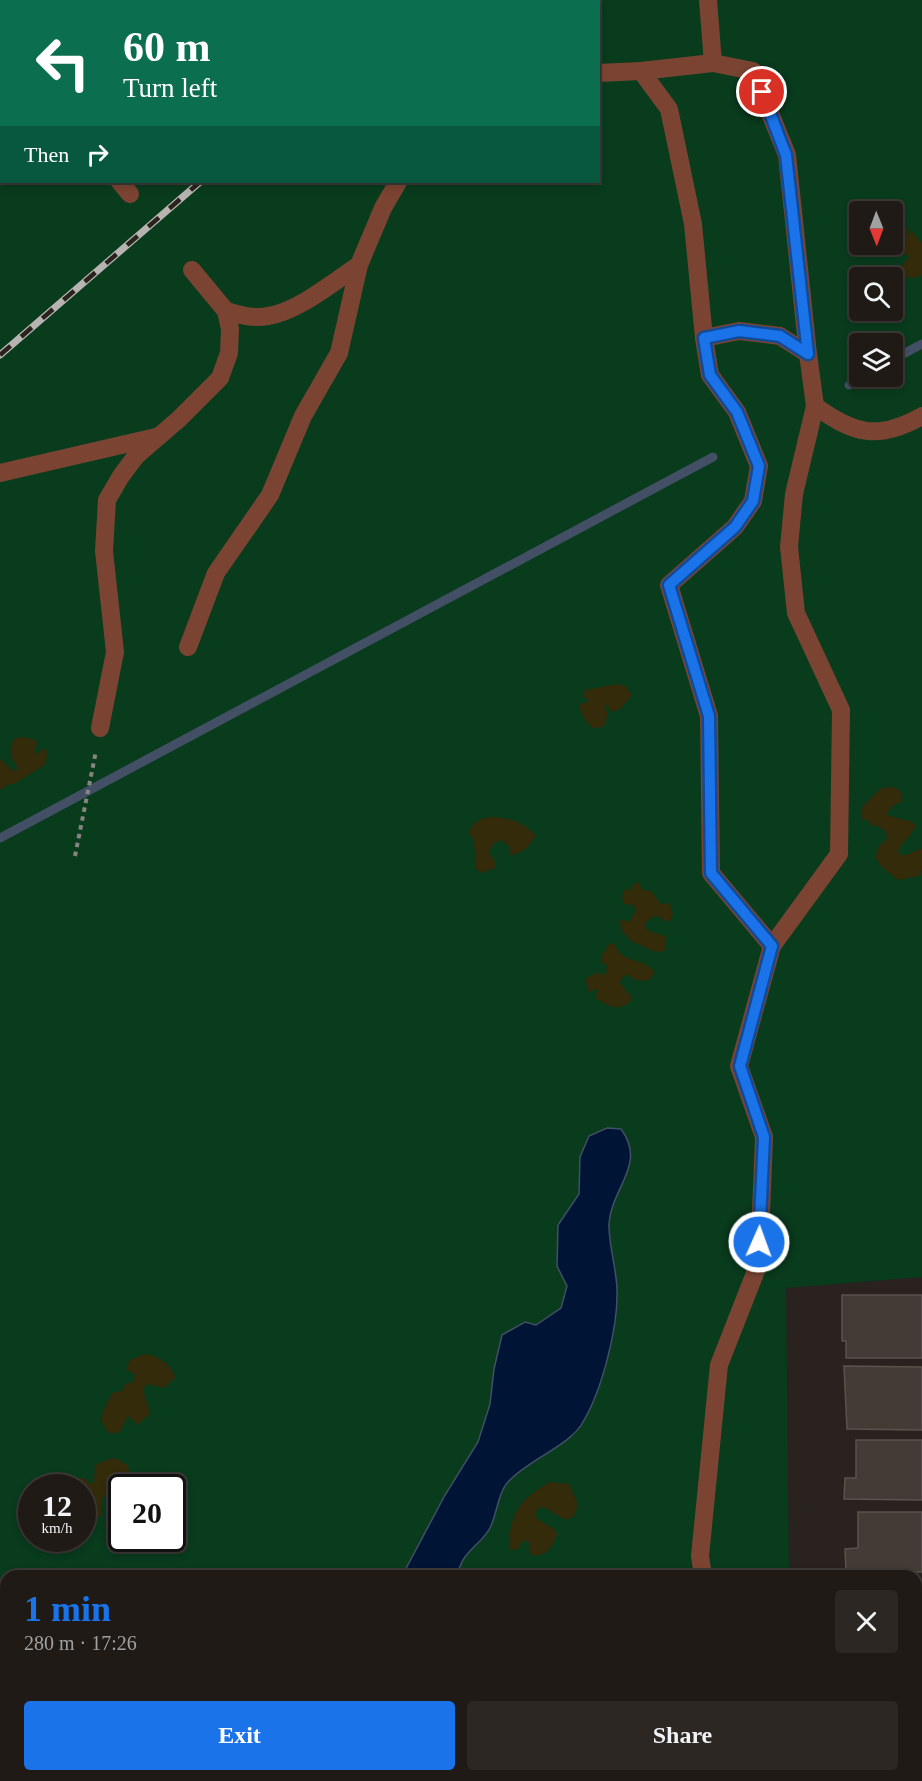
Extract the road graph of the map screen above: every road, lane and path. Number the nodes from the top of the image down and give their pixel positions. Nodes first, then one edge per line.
1 (708, 0) edge
2 (712, 63) junction
3 (641, 72) junction
4 (600, 73) edge
5 (397, 183) edge
6 (359, 265) junction
7 (192, 270) dead end
8 (226, 311) junction
9 (704, 338) junction
10 (808, 354) junction
11 (815, 406) junction
12 (922, 416) edge
13 (158, 436) junction
14 (0, 473) edge
15 (188, 647) dead end
16 (100, 728) joint
17 (75, 856) dead end
18 (772, 946) junction
19 (702, 1570) edge

1 - 2 lane
2 - 3 lane
2 - 10 lane
3 - 4 lane
3 - 9 lane
5 - 6 lane
6 - 8 lane
6 - 15 lane
7 - 8 lane
8 - 13 lane
9 - 10 lane
9 - 18 lane
10 - 11 lane
11 - 12 lane
11 - 18 lane
13 - 14 lane
13 - 16 lane
16 - 17 path
18 - 19 lane

